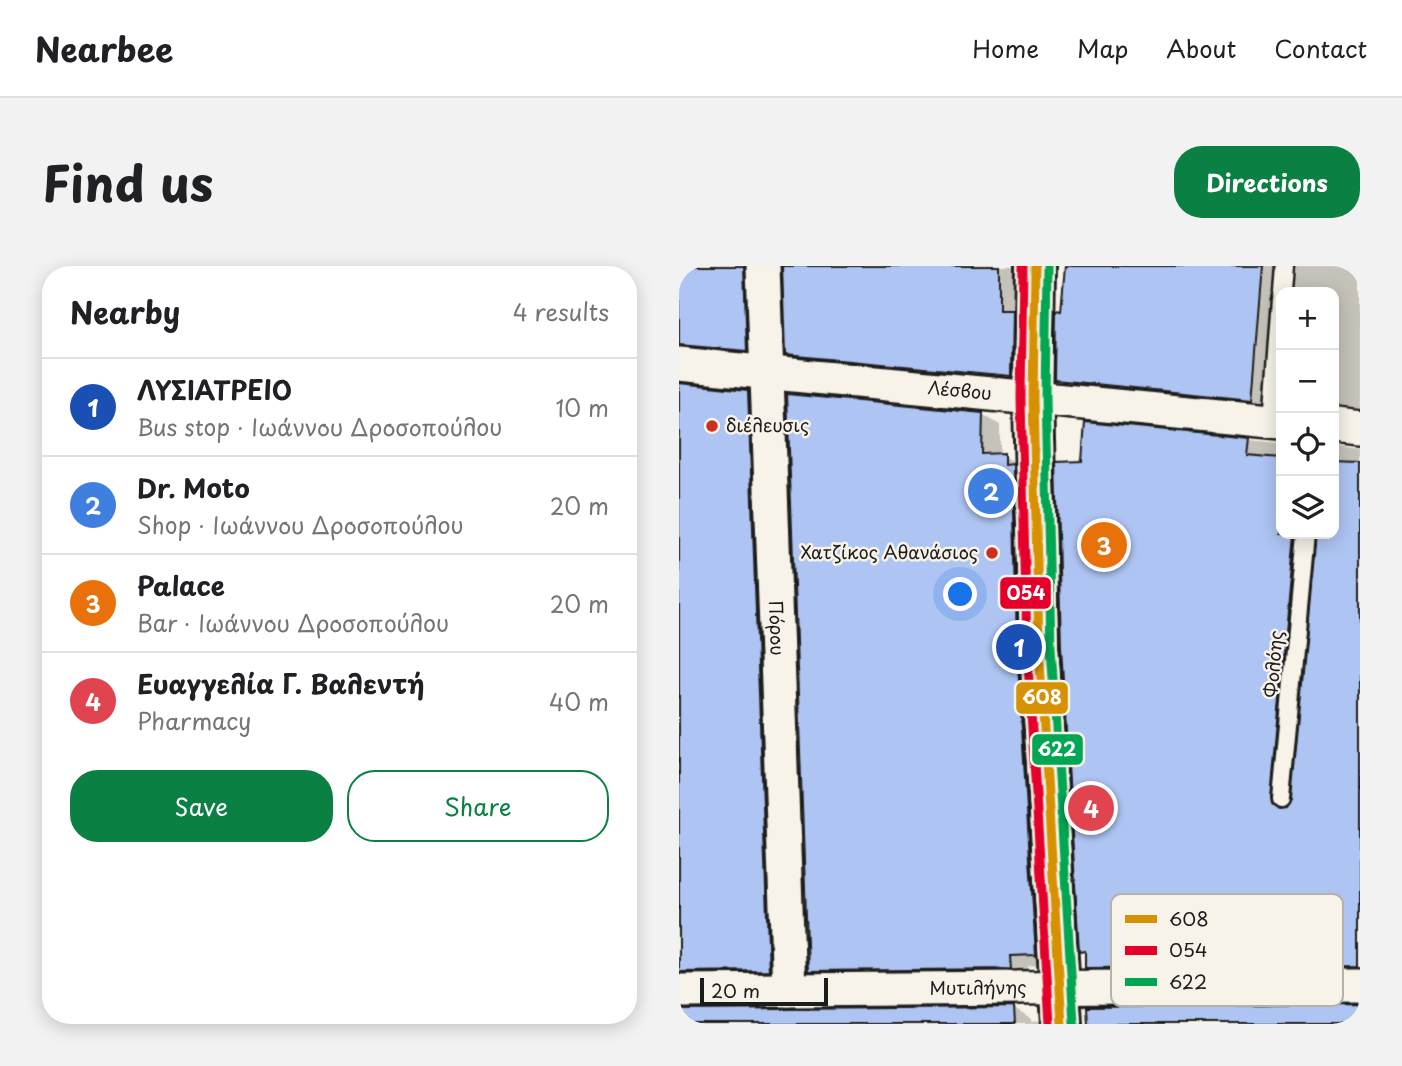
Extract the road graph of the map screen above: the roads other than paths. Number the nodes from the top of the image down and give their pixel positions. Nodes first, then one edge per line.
1 (763, 266) edge
2 (1035, 266) edge
3 (1284, 266) edge
4 (1282, 287) edge
5 (1279, 350) edge
6 (679, 364) edge
7 (765, 371) junction
8 (1033, 398) junction
9 (1277, 413) edge
10 (1276, 421) edge
11 (1339, 427) edge
12 (1360, 429) edge
13 (1306, 539) edge
14 (1281, 799) dead end
15 (679, 990) edge
16 (789, 990) junction
17 (1111, 1002) edge
18 (1061, 1006) edge

1 - 7 street, Πόρου
2 - 8 street
3 - 4 lane
5 - 9 lane
6 - 7 street, Λέσβου
7 - 8 street, Λέσβου
7 - 16 street, Πόρου
8 - 10 street, Λέσβου
8 - 18 street
11 - 12 street
13 - 14 lane, Φολόης
15 - 16 street, Μυτιλήνης
16 - 18 street, Μυτιλήνης
17 - 18 street, Μυτιλήνης

